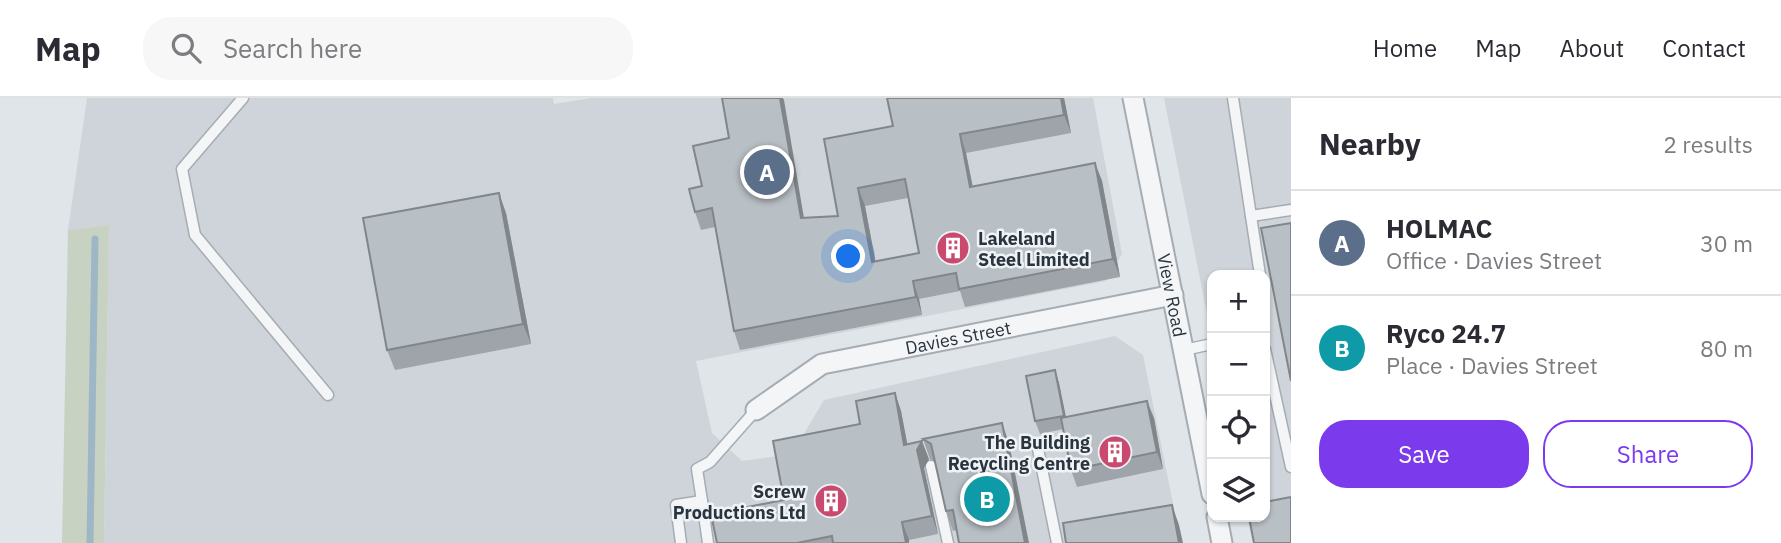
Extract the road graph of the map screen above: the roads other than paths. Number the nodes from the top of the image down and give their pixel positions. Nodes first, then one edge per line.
1 (243, 98) edge
2 (1133, 98) edge
3 (1233, 98) edge
4 (1291, 210) edge
5 (1251, 216) junction
6 (1259, 270) edge
7 (1173, 295) junction
8 (1207, 345) edge
9 (1184, 351) junction
10 (1270, 372) edge
11 (328, 395) dead end
12 (756, 410) joint
13 (1038, 449) dead end
14 (931, 466) edge
15 (1291, 467) edge
16 (1207, 468) edge
17 (702, 500) junction
18 (1218, 522) edge
19 (681, 543) edge
20 (708, 543) edge
21 (948, 543) edge
22 (1057, 543) edge
23 (1222, 543) edge

1 - 11 lane
2 - 7 street, View Road
3 - 5 lane
4 - 5 lane
5 - 6 lane
7 - 9 street, View Road
7 - 12 street, Davies Street
8 - 9 lane
9 - 16 street, View Road
10 - 15 lane
12 - 17 lane
13 - 22 lane
14 - 21 lane
17 - 19 lane
17 - 20 lane
18 - 23 street

